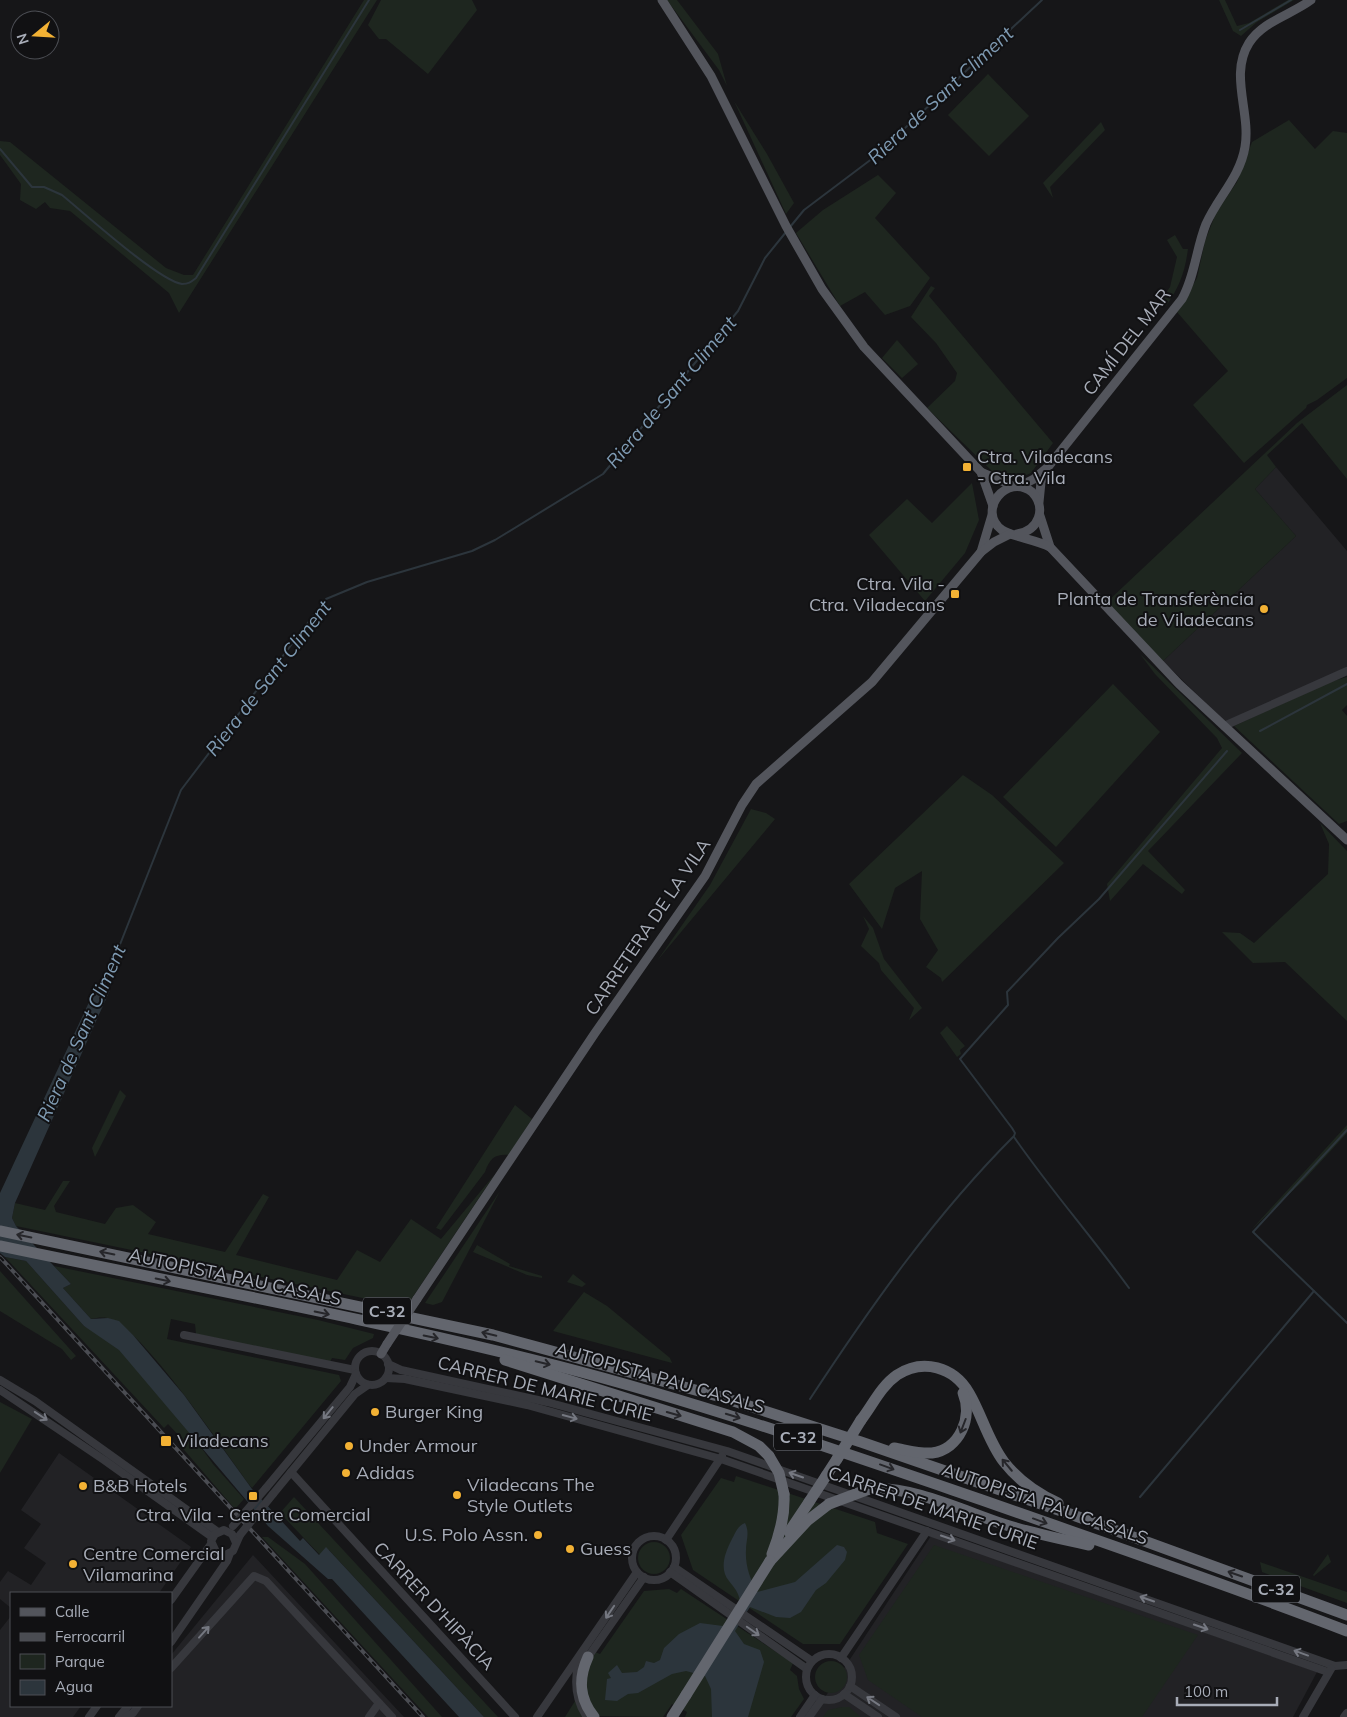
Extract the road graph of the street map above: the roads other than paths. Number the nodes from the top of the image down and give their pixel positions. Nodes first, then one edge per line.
1 (662, 0) edge
2 (1311, 0) edge
3 (1048, 467) junction
4 (981, 472) junction
5 (1017, 486) junction
6 (1039, 502) junction
7 (992, 510) junction
8 (1040, 516) junction
9 (1014, 534) junction
10 (1050, 547) junction
11 (981, 552) junction
12 (1347, 671) edge
13 (1224, 726) junction
14 (1347, 840) edge
15 (0, 1231) edge
16 (0, 1246) edge
17 (184, 1336) dead end
18 (461, 1343) junction
19 (381, 1354) junction
20 (388, 1364) junction
21 (942, 1370) junction
22 (356, 1372) junction
23 (386, 1378) junction
24 (0, 1380) edge
25 (368, 1385) junction
26 (0, 1390) edge
27 (861, 1442) junction
28 (727, 1451) junction
29 (721, 1458) junction
30 (291, 1472) junction
31 (269, 1491) junction
32 (1073, 1515) junction
33 (230, 1529) junction
34 (927, 1531) junction
35 (214, 1538) junction
36 (666, 1540) junction
37 (236, 1543) junction
38 (1128, 1552) junction
39 (230, 1553) junction
40 (770, 1560) junction
41 (672, 1570) junction
42 (640, 1574) junction
43 (172, 1599) edge
44 (1347, 1615) edge
45 (1347, 1630) edge
46 (172, 1641) edge
47 (584, 1656) junction
48 (841, 1658) junction
49 (812, 1661) junction
50 (1347, 1665) edge
51 (1335, 1666) junction
52 (172, 1667) edge
53 (807, 1669) junction
54 (1328, 1672) junction
55 (850, 1686) junction
56 (844, 1694) junction
57 (818, 1697) junction
58 (379, 1703) junction
59 (130, 1712) edge
60 (1347, 1713) edge
61 (675, 1714) edge
62 (515, 1716) edge
63 (119, 1717) edge
64 (369, 1717) edge
65 (392, 1717) edge
66 (537, 1717) edge
67 (588, 1717) edge
68 (594, 1717) edge
69 (666, 1717) edge
70 (800, 1717) edge
71 (809, 1717) edge
72 (878, 1717) edge
73 (896, 1717) edge
74 (1303, 1717) edge
75 (1344, 1717) edge

1 - 4 main road
2 - 3 main road, CAMÍ DEL MAR
3 - 5 main road, CAMÍ DEL MAR
3 - 6 main road, CAMÍ DEL MAR
4 - 5 main road
4 - 7 main road
5 - 6 main road
5 - 7 main road
6 - 8 main road
7 - 9 main road
7 - 11 main road
8 - 9 main road
8 - 10 main road
9 - 10 main road
9 - 11 main road
10 - 13 main road
11 - 19 main road, CARRETERA DE LA VILA, bridge
12 - 13 street
13 - 14 main road
27 -> 15 highway, AUTOPISTA PAU CASALS / C-32
16 -> 18 highway, AUTOPISTA PAU CASALS / C-32
17 - 22 street
18 -> 38 highway, AUTOPISTA PAU CASALS / C-32
18 -> 40 highway, bridge
19 - 20 street
19 - 22 street
20 - 23 street
20 - 28 street, CARRER DE MARIE CURIE
21 -> 27 highway
32 -> 21 highway
21 - 40 highway, bridge
22 - 25 street
22 -> 31 street
23 - 25 street
23 -> 29 street, CARRER DE MARIE CURIE
24 - 35 street
25 - 30 street
26 -> 35 street
27 - 32 highway, AUTOPISTA PAU CASALS / C-32
28 - 29 street
51 -> 28 street, CARRER DE MARIE CURIE
29 - 34 street, CARRER DE MARIE CURIE
29 - 36 street
30 - 31 street
30 - 62 street, CARRER D'HIPÀCIA
31 - 33 street, bridge
31 - 37 street, bridge
44 -> 32 highway, AUTOPISTA PAU CASALS / C-32
33 - 35 street
33 - 37 street
34 - 48 street
34 -> 54 street, CARRER DE MARIE CURIE
35 - 39 street
35 - 43 street
36 - 41 street
36 - 42 street
37 - 39 street
38 - 40 highway, bridge
38 - 45 highway, AUTOPISTA PAU CASALS / C-32
39 - 46 street
40 - 61 highway, bridge
41 - 42 street
41 - 49 street
41 -> 53 street
42 - 47 street
47 - 66 street
47 - 67 street
47 - 68 highway
48 - 49 street
48 - 55 street
49 - 53 street
50 - 51 street, CARRER DE MARIE CURIE
51 - 54 street
52 -> 58 street
53 - 57 street
54 - 74 street
55 - 56 street
73 -> 55 street
56 - 57 street
56 - 72 street
57 - 70 street
57 - 71 street
58 - 64 street
58 - 65 street
59 - 63 street
60 - 75 street
61 - 69 highway

